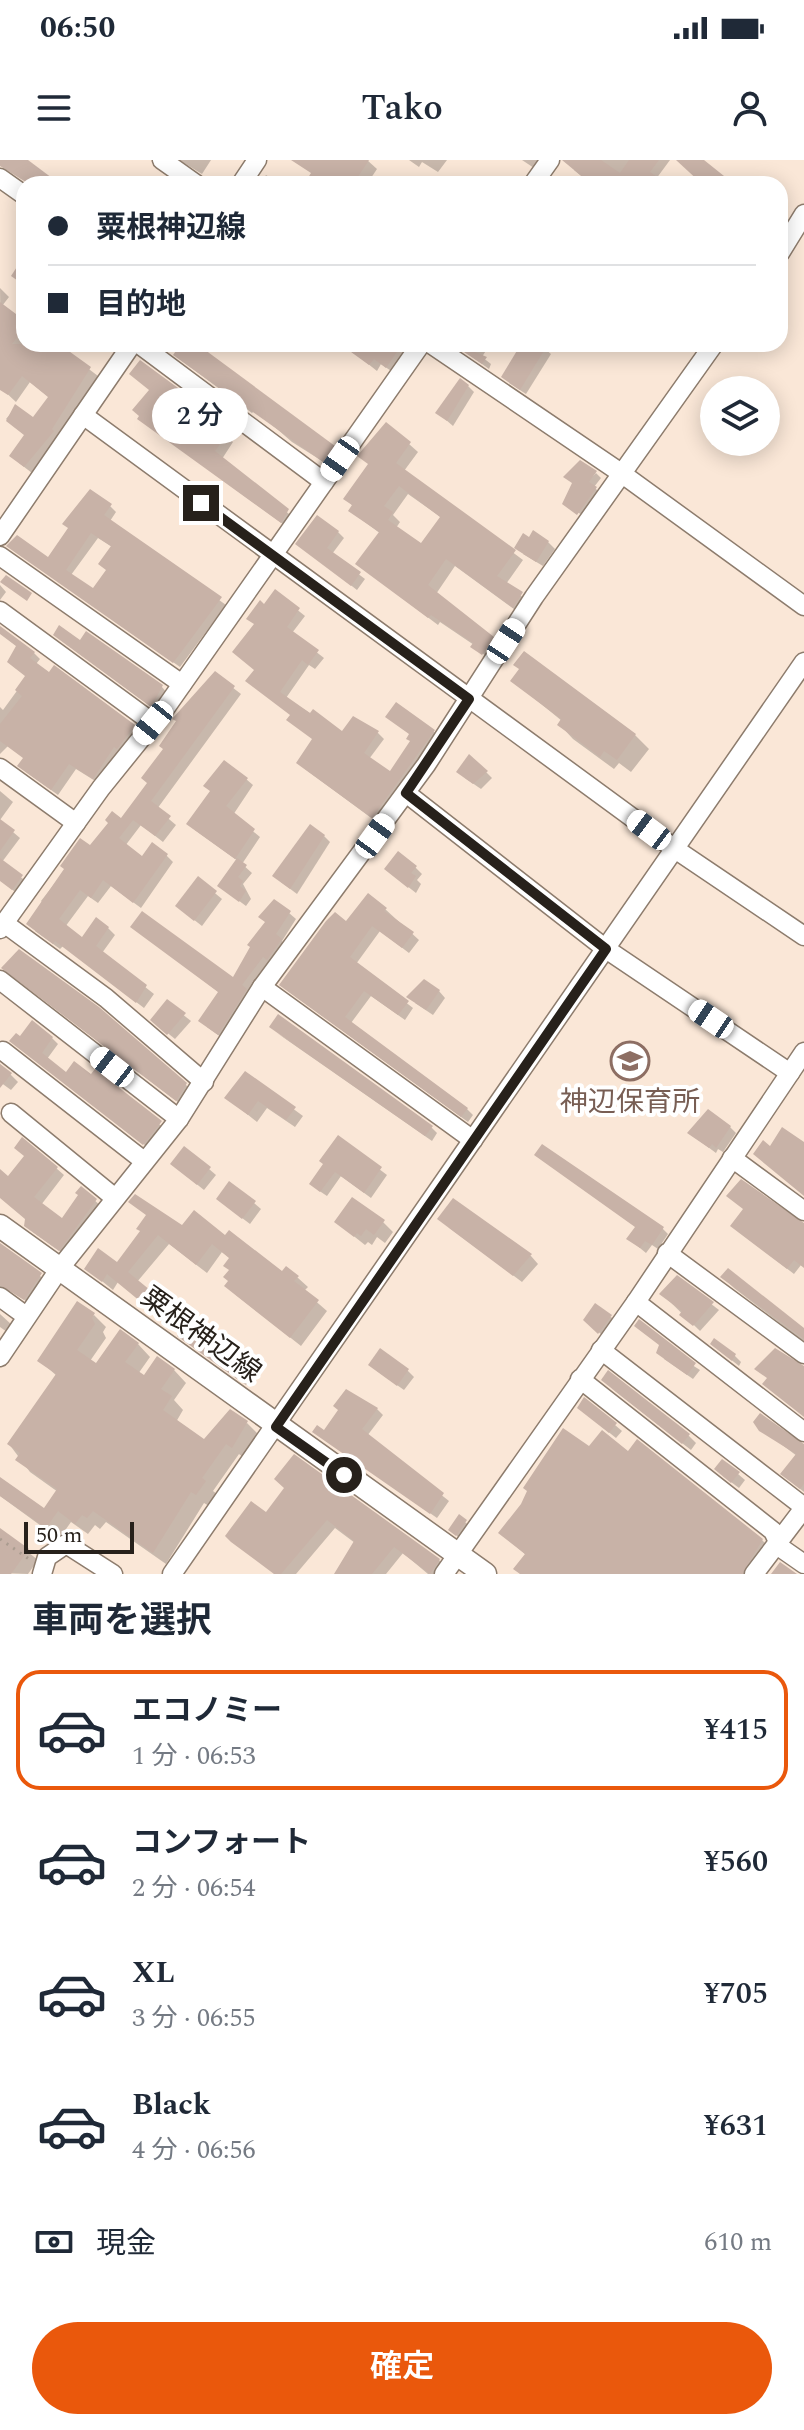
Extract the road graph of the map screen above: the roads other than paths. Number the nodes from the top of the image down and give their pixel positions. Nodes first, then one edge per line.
1 (162, 160) edge
2 (185, 176) edge
3 (804, 214) edge
4 (788, 240) edge
5 (126, 352) edge
6 (150, 352) edge
7 (415, 352) edge
8 (443, 352) edge
9 (708, 352) edge
10 (83, 415) junction
11 (621, 473) junction
12 (324, 482) junction
13 (0, 536) edge
14 (272, 555) junction
15 (0, 556) edge
16 (804, 606) edge
17 (0, 611) edge
18 (804, 662) edge
19 (182, 684) junction
20 (469, 699) junction
21 (153, 723) junction
22 (0, 768) edge
23 (406, 793) junction
24 (76, 823) junction
25 (675, 849) junction
26 (2, 926) edge
27 (804, 936) edge
28 (606, 949) junction
29 (0, 980) edge
30 (262, 987) junction
31 (3, 1051) dead end
32 (804, 1052) edge
33 (790, 1073) junction
34 (204, 1082) junction
35 (11, 1113) dead end
36 (179, 1119) junction
37 (473, 1140) junction
38 (732, 1158) junction
39 (144, 1161) junction
40 (115, 1198) junction
41 (804, 1211) edge
42 (0, 1226) edge
43 (667, 1253) junction
44 (60, 1268) junction
45 (0, 1297) edge
46 (636, 1302) junction
47 (26, 1316) junction
48 (601, 1350) junction
49 (804, 1354) edge
50 (0, 1357) edge
51 (580, 1379) junction
52 (276, 1427) junction
53 (804, 1432) edge
54 (804, 1508) edge
55 (779, 1539) junction
56 (458, 1556) junction
57 (804, 1564) edge
58 (42, 1571) edge
59 (113, 1574) edge
60 (172, 1574) edge
61 (444, 1574) edge
62 (485, 1574) edge
63 (754, 1574) edge

1 - 2 street
3 - 4 street
5 - 10 street
6 - 12 street
7 - 12 street
8 - 11 street
9 - 11 street
10 - 13 street
10 - 14 street
11 - 16 street
11 - 20 street
12 - 14 street
14 - 19 street
14 - 20 street
15 - 19 street
17 - 21 street
18 - 25 street
19 - 21 street
20 - 23 street
20 - 25 street
21 - 24 street
22 - 24 street
23 - 28 street
23 - 30 street
24 - 26 street
25 - 27 street
25 - 28 street
26 - 34 street
28 - 33 street
28 - 37 street
29 - 36 street
30 - 34 street
30 - 37 street
31 - 39 street
32 - 33 street
33 - 38 street
34 - 36 street
35 - 40 street
36 - 39 street
37 - 52 street
38 - 41 street
38 - 43 street
39 - 40 street
40 - 44 street
42 - 44 main road, 粟根神辺線
43 - 46 street
43 - 49 street
44 - 47 street
44 - 52 main road, 粟根神辺線
45 - 47 street
46 - 48 street
46 - 53 street
47 - 50 street
48 - 51 street
48 - 54 street
51 - 55 street
51 - 56 street
52 - 56 main road, 粟根神辺線
52 - 60 street
54 - 55 street
55 - 57 street
55 - 63 street
56 - 61 street
56 - 62 main road, 粟根神辺線
58 - 59 street

